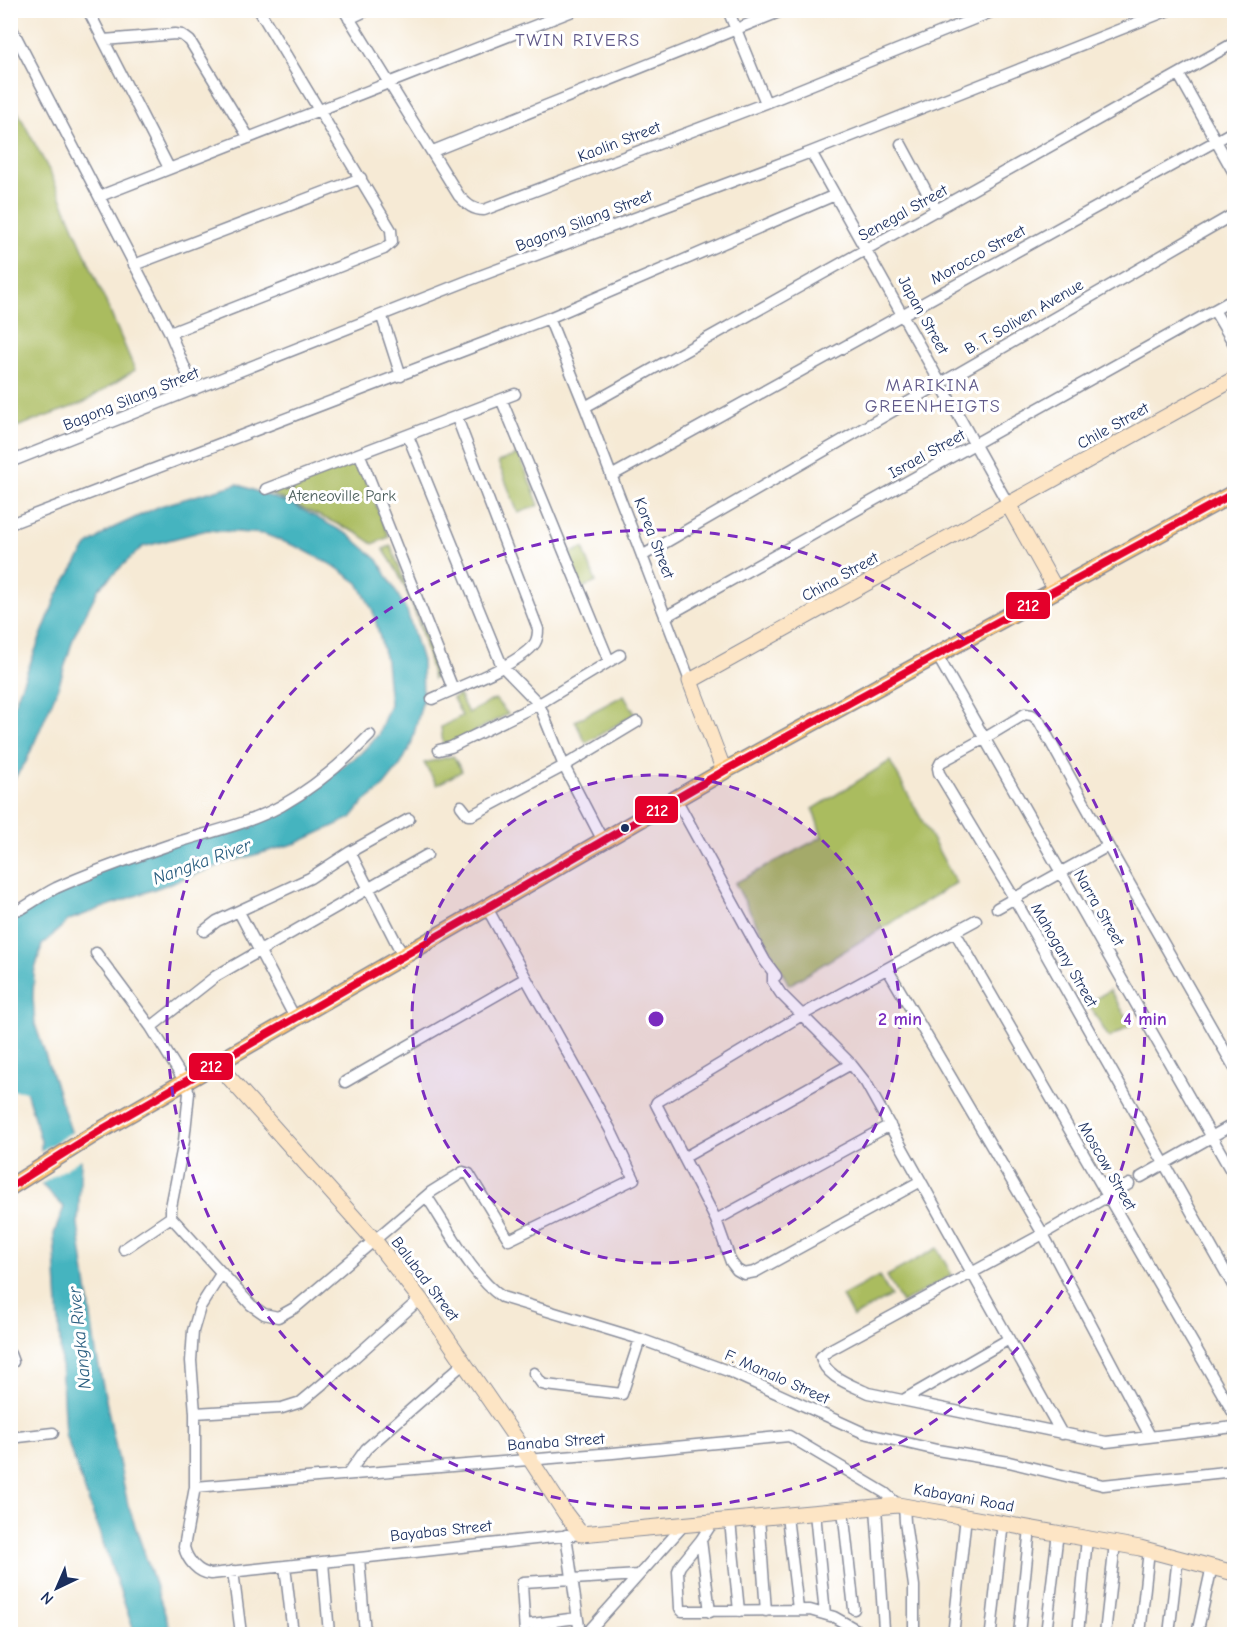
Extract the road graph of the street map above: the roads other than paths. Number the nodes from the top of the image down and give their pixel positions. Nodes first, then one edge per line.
1 (88, 10) edge
2 (259, 10) edge
3 (368, 10) edge
4 (575, 10) edge
5 (728, 10) edge
6 (784, 10) edge
7 (996, 10) edge
8 (1169, 10) edge
9 (347, 15) edge
10 (10, 25) edge
11 (736, 29) junction
12 (104, 40) junction
13 (1234, 43) edge
14 (1179, 75) junction
15 (389, 84) junction
16 (766, 103) junction
17 (321, 111) junction
18 (1234, 131) edge
19 (249, 138) junction
20 (1216, 141) junction
21 (901, 144) dead end
22 (433, 151) junction
23 (811, 152) junction
24 (169, 168) junction
25 (1234, 173) edge
26 (361, 178) junction
27 (835, 195) junction
28 (100, 196) junction
29 (937, 211) junction
30 (1234, 214) edge
31 (866, 250) junction
32 (134, 265) junction
33 (1234, 299) edge
34 (1214, 310) junction
35 (902, 314) junction
36 (382, 317) junction
37 (549, 318) junction
38 (170, 333) junction
39 (1234, 344) edge
40 (401, 376) junction
41 (1234, 379) edge
42 (940, 383) junction
43 (194, 390) junction
44 (515, 394) dead end
45 (502, 401) junction
46 (585, 407) junction
47 (457, 418) junction
48 (408, 436) junction
49 (975, 444) junction
50 (360, 455) junction
51 (10, 462) edge
52 (611, 476) junction
53 (266, 489) dead end
54 (1234, 492) edge
55 (1008, 504) junction
56 (10, 524) edge
57 (642, 556) junction
58 (1056, 590) junction
59 (665, 617) junction
60 (620, 655) dead end
61 (938, 655) junction
62 (609, 661) junction
63 (502, 666) junction
64 (690, 681) junction
65 (453, 689) junction
66 (432, 699) dead end
67 (539, 704) junction
68 (637, 722) dead end
69 (370, 735) dead end
70 (985, 738) junction
71 (439, 750) dead end
72 (564, 766) junction
73 (724, 771) junction
74 (676, 799) junction
75 (461, 806) dead end
76 (409, 819) dead end
77 (603, 841) junction
78 (1108, 846) junction
79 (350, 852) junction
80 (428, 855) dead end
81 (1062, 873) junction
82 (368, 890) junction
83 (1014, 898) junction
84 (10, 903) edge
85 (487, 908) junction
86 (996, 908) dead end
87 (239, 912) junction
88 (976, 920) dead end
89 (204, 931) dead end
90 (955, 932) junction
91 (260, 951) junction
92 (96, 953) dead end
93 (403, 956) junction
94 (888, 970) junction
95 (526, 978) junction
96 (802, 1015) junction
97 (296, 1018) junction
98 (151, 1027) junction
99 (216, 1064) junction
100 (851, 1064) junction
101 (1234, 1067) edge
102 (185, 1082) junction
103 (345, 1082) dead end
104 (1234, 1124) edge
105 (890, 1125) junction
106 (1212, 1136) junction
107 (685, 1157) junction
108 (1165, 1163) junction
109 (1234, 1176) edge
110 (1141, 1178) dead end
111 (921, 1181) junction
112 (1129, 1184) dead end
113 (10, 1187) edge
114 (427, 1197) junction
115 (1108, 1197) junction
116 (171, 1217) junction
117 (716, 1220) junction
118 (1043, 1234) junction
119 (375, 1241) junction
120 (124, 1249) dead end
121 (972, 1273) junction
122 (221, 1274) junction
123 (1234, 1287) edge
124 (420, 1299) junction
125 (640, 1339) junction
126 (1009, 1339) junction
127 (464, 1363) junction
128 (534, 1373) dead end
129 (905, 1399) junction
130 (195, 1413) junction
131 (1234, 1414) edge
132 (1234, 1427) edge
133 (52, 1433) dead end
134 (1062, 1434) junction
135 (1150, 1436) junction
136 (10, 1438) edge
137 (530, 1459) junction
138 (1234, 1471) edge
139 (348, 1474) junction
140 (195, 1487) junction
141 (901, 1506) junction
142 (876, 1508) junction
143 (843, 1510) junction
144 (815, 1513) junction
145 (787, 1516) junction
146 (966, 1516) junction
147 (759, 1518) junction
148 (730, 1521) junction
149 (1003, 1522) junction
150 (712, 1523) junction
151 (683, 1526) junction
152 (1030, 1528) junction
153 (1058, 1532) junction
154 (582, 1534) junction
155 (566, 1535) junction
156 (1087, 1538) junction
157 (701, 1540) junction
158 (1114, 1543) junction
159 (1149, 1550) junction
160 (1178, 1557) junction
161 (359, 1558) junction
162 (322, 1562) junction
163 (285, 1566) junction
164 (1212, 1566) junction
165 (233, 1571) junction
166 (1234, 1573) edge
167 (639, 1575) junction
168 (572, 1580) junction
169 (798, 1609) junction
170 (854, 1609) dead end
171 (739, 1611) junction
172 (766, 1611) junction
173 (710, 1612) junction
174 (825, 1614) junction
175 (577, 1618) junction
176 (914, 1627) dead end
177 (954, 1627) dead end
178 (884, 1629) dead end
179 (525, 1630) edge
180 (857, 1630) dead end
181 (991, 1632) dead end
182 (241, 1635) edge
183 (293, 1635) edge
184 (329, 1635) edge
185 (365, 1635) edge
186 (580, 1635) edge
187 (586, 1635) edge
188 (1019, 1635) edge
189 (1046, 1635) edge
190 (1078, 1635) edge
191 (1105, 1635) edge
192 (1140, 1635) edge
193 (1169, 1635) edge
194 (1197, 1635) edge

1 - 12 street
2 - 17 street
3 - 9 street
4 - 15 street
5 - 11 street
6 - 11 street
7 - 16 street, Kaolin Street
8 - 23 street, Bagong Silang Street
9 - 15 street, Kaolin Street
10 - 28 street
11 - 16 street
11 - 22 street
12 - 19 street
12 - 24 street
13 - 14 street, Senegal Street
14 - 20 street
14 - 29 street, Senegal Street
15 - 17 street
15 - 22 street, Kaolin Street
16 - 22 street, Kaolin Street
17 - 19 street
17 - 26 street
18 - 20 street, Morocco Street
19 - 24 street
20 - 25 street
20 - 35 street, Morocco Street
21 - 29 street
23 - 27 street, Japan Street
23 - 36 street, Bagong Silang Street
24 - 28 street
26 - 32 street
26 - 38 street
27 - 31 street, Japan Street
27 - 37 street
28 - 32 street
29 - 31 street, Senegal Street
30 - 42 street, B. T. Soliven Avenue
31 - 35 street, Japan Street
31 - 46 street, Senegal Street
32 - 38 street
33 - 34 street, Israel Street
34 - 39 street
34 - 49 street, Israel Street
35 - 42 street, Japan Street
35 - 52 street, Morocco Street
36 - 40 street
36 - 43 street, Bagong Silang Street
37 - 40 street
37 - 46 street, Korea Street
38 - 43 street
40 - 56 street
41 - 55 street, Chile Street
42 - 49 street, Japan Street
42 - 57 street, B. T. Soliven Avenue
43 - 51 street, Bagong Silang Street
44 - 45 street
45 - 47 street
45 - 62 street
46 - 52 street, Korea Street
47 - 48 street
47 - 63 street
48 - 50 street
48 - 63 street
49 - 55 street, Japan Street
49 - 59 street, Israel Street
50 - 53 street
50 - 65 street
52 - 57 street, Korea Street
54 - 58 main road
55 - 58 street, Japan Street
55 - 64 street, China Street
57 - 59 street, Korea Street
58 - 61 main road
59 - 64 street, Korea Street
60 - 62 street
61 - 70 street, Narra Street
61 - 73 main road
62 - 67 street
63 - 65 street
63 - 67 street
64 - 73 street, Korea Street
65 - 66 street
67 - 71 street
67 - 72 street
68 - 72 street
69 - 84 street
70 - 78 street
70 - 81 street, Narra Street
70 - 83 street, Mahogany Street
72 - 75 street
72 - 77 street
73 - 74 main road
74 - 77 main road
74 - 96 street
76 - 79 street
77 - 85 main road
78 - 81 street
78 - 101 street
79 - 82 street
79 - 87 street
80 - 82 street
81 - 83 street
81 - 106 street, Narra Street
82 - 91 street
82 - 93 street
83 - 86 street
83 - 108 street, Mahogany Street
85 - 93 main road
85 - 95 street
87 - 89 street
87 - 91 street
88 - 90 street
90 - 94 street
90 - 115 street, Moscow Street
91 - 97 street
91 - 98 street
92 - 98 street
93 - 97 main road
94 - 96 street
94 - 118 street
95 - 103 street
95 - 114 street
96 - 100 street
96 - 107 street
97 - 99 main road
98 - 102 street
99 - 102 main road
99 - 119 street, Balubad Street
100 - 105 street
100 - 107 street
102 - 113 main road
102 - 116 street
104 - 106 street
105 - 111 street
105 - 117 street
106 - 108 street
106 - 109 street, Narra Street
107 - 117 street
108 - 110 street
108 - 123 street, Mahogany Street
111 - 117 street
111 - 121 street
112 - 115 street
114 - 119 street
114 - 125 street, F. Manalo Street
115 - 118 street
115 - 131 street, Moscow Street
116 - 120 street
116 - 122 street
118 - 121 street
118 - 135 street
119 - 122 street
119 - 124 street, Balubad Street
121 - 126 street
121 - 129 street
122 - 130 street
124 - 127 street, Balubad Street
124 - 130 street
125 - 128 street
125 - 138 street, F. Manalo Street
126 - 129 street
126 - 134 street
127 - 137 street, Balubad Street
127 - 139 street
129 - 134 street
130 - 140 street
132 - 135 street
133 - 136 street
134 - 135 street
137 - 139 street, Banaba Street
137 - 141 street, Banaba Street
137 - 154 street, Balubad Street
139 - 140 street, Banaba Street
140 - 165 street, Bayabas Street
141 - 142 street, Kabayani Road
141 - 146 street, Kabayani Road
141 - 176 street
142 - 143 street, Kabayani Road
142 - 178 street
143 - 144 street, Kabayani Road
143 - 170 street
144 - 145 street, Kabayani Road
144 - 174 street
145 - 147 street, Kabayani Road
145 - 169 street
146 - 149 street, Kabayani Road
146 - 177 street
147 - 148 street, Kabayani Road
147 - 172 street
148 - 150 street, Kabayani Road
148 - 171 street
149 - 152 street, Kabayani Road
149 - 181 street
150 - 151 street, Kabayani Road
150 - 157 street
151 - 154 street, Bayabas Street
151 - 167 street
152 - 153 street, Kabayani Road
152 - 188 street
153 - 156 street, Kabayani Road
153 - 189 street
154 - 155 street, Bayabas Street
155 - 161 street, Bayabas Street
155 - 168 street
156 - 158 street, Kabayani Road
156 - 190 street
157 - 173 street
157 - 173 street
158 - 159 street, Kabayani Road
158 - 191 street
159 - 160 street, Kabayani Road
159 - 192 street
160 - 164 street, Kabayani Road
160 - 193 street
161 - 162 street, Bayabas Street
161 - 185 street
162 - 163 street, Bayabas Street
162 - 184 street
163 - 165 street, Bayabas Street
163 - 183 street
164 - 166 street, Kabayani Road
164 - 194 street
165 - 182 street
167 - 168 street
167 - 187 street
168 - 175 street
168 - 179 street
169 - 172 street
169 - 174 street
171 - 172 street
171 - 173 street
174 - 180 street
175 - 179 street
175 - 186 street

